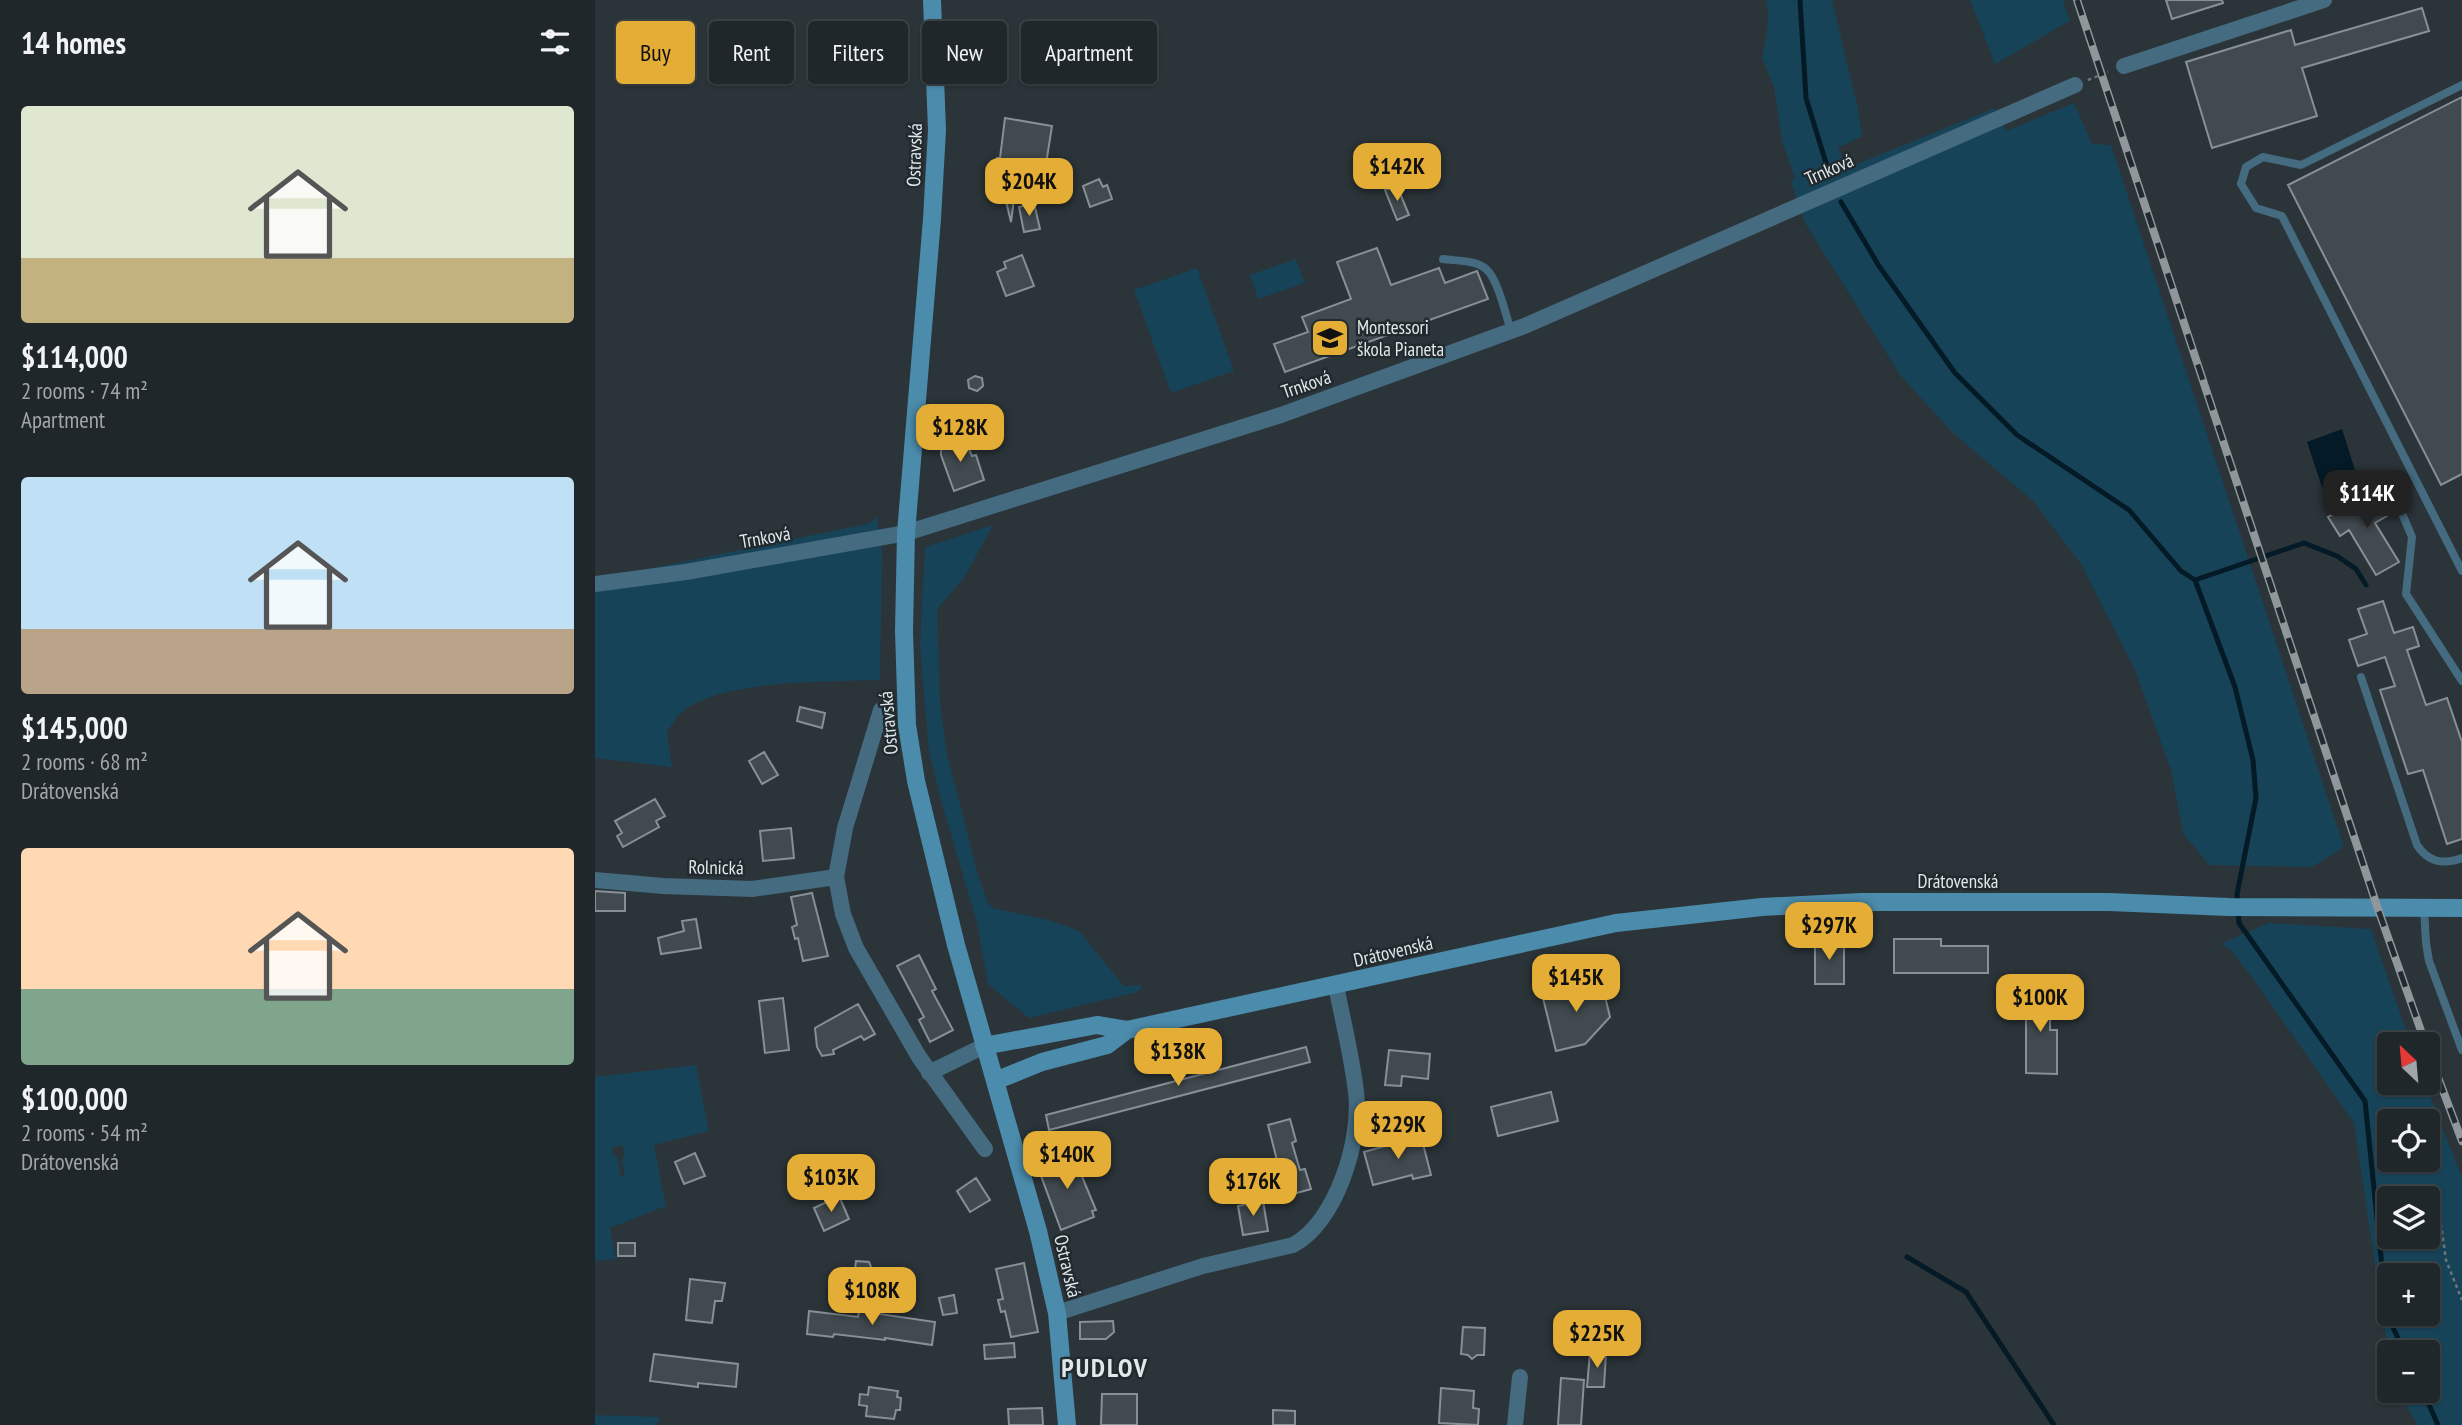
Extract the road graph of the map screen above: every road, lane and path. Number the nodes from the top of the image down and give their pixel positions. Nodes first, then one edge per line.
1 (932, 0) edge
2 (2324, 0) edge
3 (2118, 68) joint
4 (2095, 77) dead end
5 (2075, 85) dead end
6 (2462, 85) edge
7 (1443, 259) dead end
8 (1511, 331) junction
9 (2354, 489) dead end
10 (906, 533) junction
11 (2462, 571) edge
12 (595, 584) edge
13 (2361, 677) dead end
14 (2462, 681) edge
15 (881, 710) dead end
16 (2462, 858) edge
17 (835, 877) junction
18 (595, 880) edge
19 (2462, 908) edge
20 (2424, 909) junction
21 (1336, 986) junction
22 (1127, 1031) junction
23 (984, 1046) junction
24 (2462, 1050) edge
25 (929, 1073) junction
26 (995, 1081) junction
27 (985, 1149) dead end
28 (2440, 1215) edge
29 (2462, 1300) edge
30 (1057, 1313) junction
31 (1520, 1377) dead end
32 (1067, 1425) edge
33 (1515, 1425) edge

1 - 10 street, Ostravská
2 - 3 street
3 - 4 path
5 - 8 street, Trnková
6 - 11 lane
7 - 8 lane
8 - 10 street, Trnková
9 - 14 lane
10 - 12 street, Trnková
10 - 23 street, Ostravská
13 - 16 lane
15 - 17 street, Ostravská
17 - 18 street, Rolnická
17 - 25 street, Ostravská
19 - 20 street, Drátovenská
20 - 21 street, Drátovenská
20 - 24 lane
21 - 22 street, Drátovenská
21 - 30 street, Drátovenská
22 - 23 street, Drátovenská
22 - 26 street, Drátovenská
23 - 25 street
23 - 26 street, Ostravská
25 - 27 street, Ostravská
26 - 30 street, Ostravská
28 - 29 path
30 - 32 street, Ostravská
31 - 33 street

